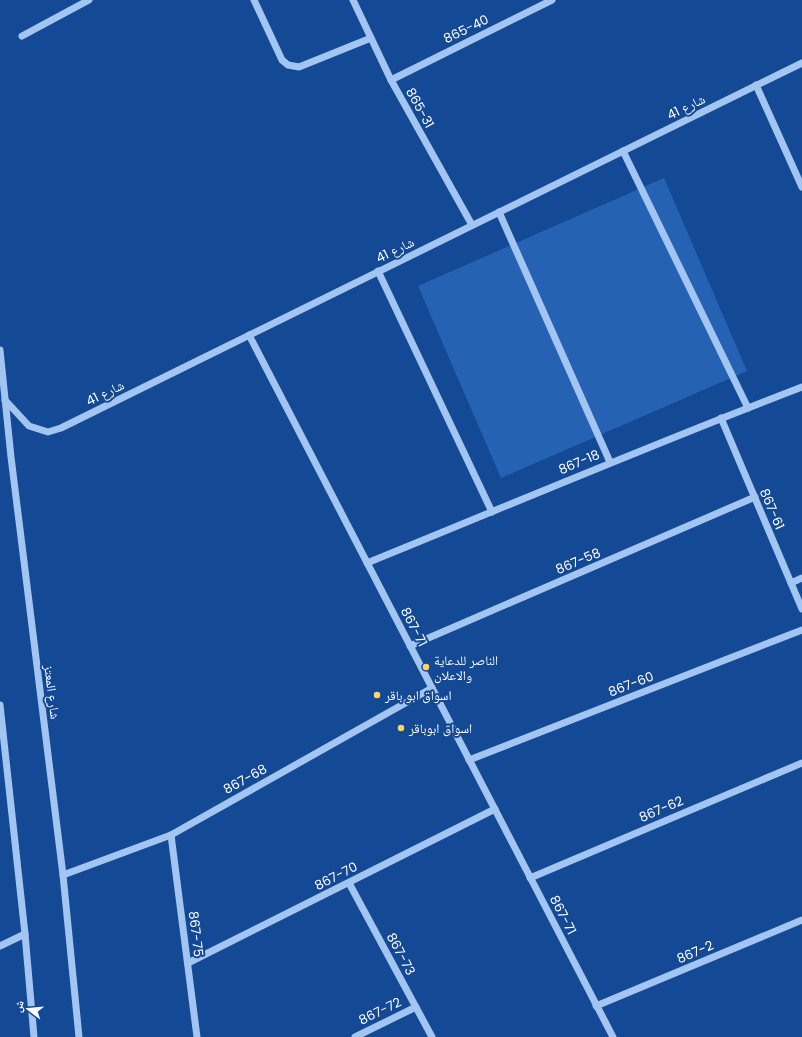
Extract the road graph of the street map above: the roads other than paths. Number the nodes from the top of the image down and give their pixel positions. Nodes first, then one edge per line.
1 (89, 0) edge
2 (254, 0) edge
3 (353, 0) edge
4 (549, 1) edge
5 (22, 36) dead end
6 (371, 38) junction
7 (802, 63) edge
8 (391, 80) junction
9 (756, 86) junction
10 (623, 151) junction
11 (802, 187) edge
12 (499, 212) junction
13 (472, 225) junction
14 (378, 272) junction
15 (249, 335) junction
16 (0, 350) edge
17 (802, 387) edge
18 (5, 400) junction
19 (748, 408) junction
20 (721, 418) junction
21 (610, 462) junction
22 (755, 497) junction
23 (492, 512) junction
24 (367, 563) junction
25 (802, 578) edge
26 (791, 583) junction
27 (802, 609) edge
28 (802, 630) edge
29 (410, 646) junction
30 (432, 688) junction
31 (0, 705) edge
32 (469, 760) junction
33 (802, 763) edge
34 (495, 809) junction
35 (171, 835) junction
36 (63, 875) junction
37 (530, 878) junction
38 (349, 882) junction
39 (802, 920) edge
40 (25, 934) junction
41 (0, 946) edge
42 (188, 963) junction
43 (596, 1006) junction
44 (416, 1007) junction
45 (34, 1037) edge
46 (79, 1037) edge
47 (197, 1037) edge
48 (355, 1037) edge
49 (432, 1037) edge
50 (613, 1037) edge

1 - 5 street
2 - 6 street
3 - 6 street, 865-31
4 - 8 street, 865-40
6 - 8 street, 865-31
7 - 9 street, شارع 41
8 - 13 street, 865-31
9 - 10 street, شارع 41
9 - 11 street
10 - 12 street, شارع 41
10 - 19 street
12 - 13 street, شارع 41
12 - 21 street
13 - 14 street, شارع 41
14 - 15 street, شارع 41
14 - 23 street
15 - 18 street, شارع 41
15 - 24 street, 867-71
16 - 18 street, شارع المعتز
17 - 19 street, 867-18
18 - 36 street, شارع المعتز
19 - 20 street, 867-18
20 - 21 street, 867-18
20 - 22 street, 867-61
21 - 23 street, 867-18
22 - 26 street, 867-61
22 - 29 street, 867-58
23 - 24 street, 867-18
24 - 29 street, 867-71
25 - 26 street
26 - 27 street, 867-61
28 - 32 street, 867-60
29 - 30 street, 867-71
30 - 32 street, 867-71
30 - 35 street, 867-68
31 - 40 street
32 - 34 street, 867-71
33 - 37 street, 867-62
34 - 37 street, 867-71
34 - 38 street, 867-70
35 - 36 street, 867-68
35 - 42 street, 867-75
36 - 46 street, شارع المعتز
37 - 43 street, 867-71
38 - 42 street, 867-70
38 - 44 street, 867-73
39 - 43 street, 867-2
40 - 41 street
40 - 45 street
42 - 47 street, 867-75
43 - 50 street, 867-71
44 - 48 street, 867-72
44 - 49 street, 867-73

